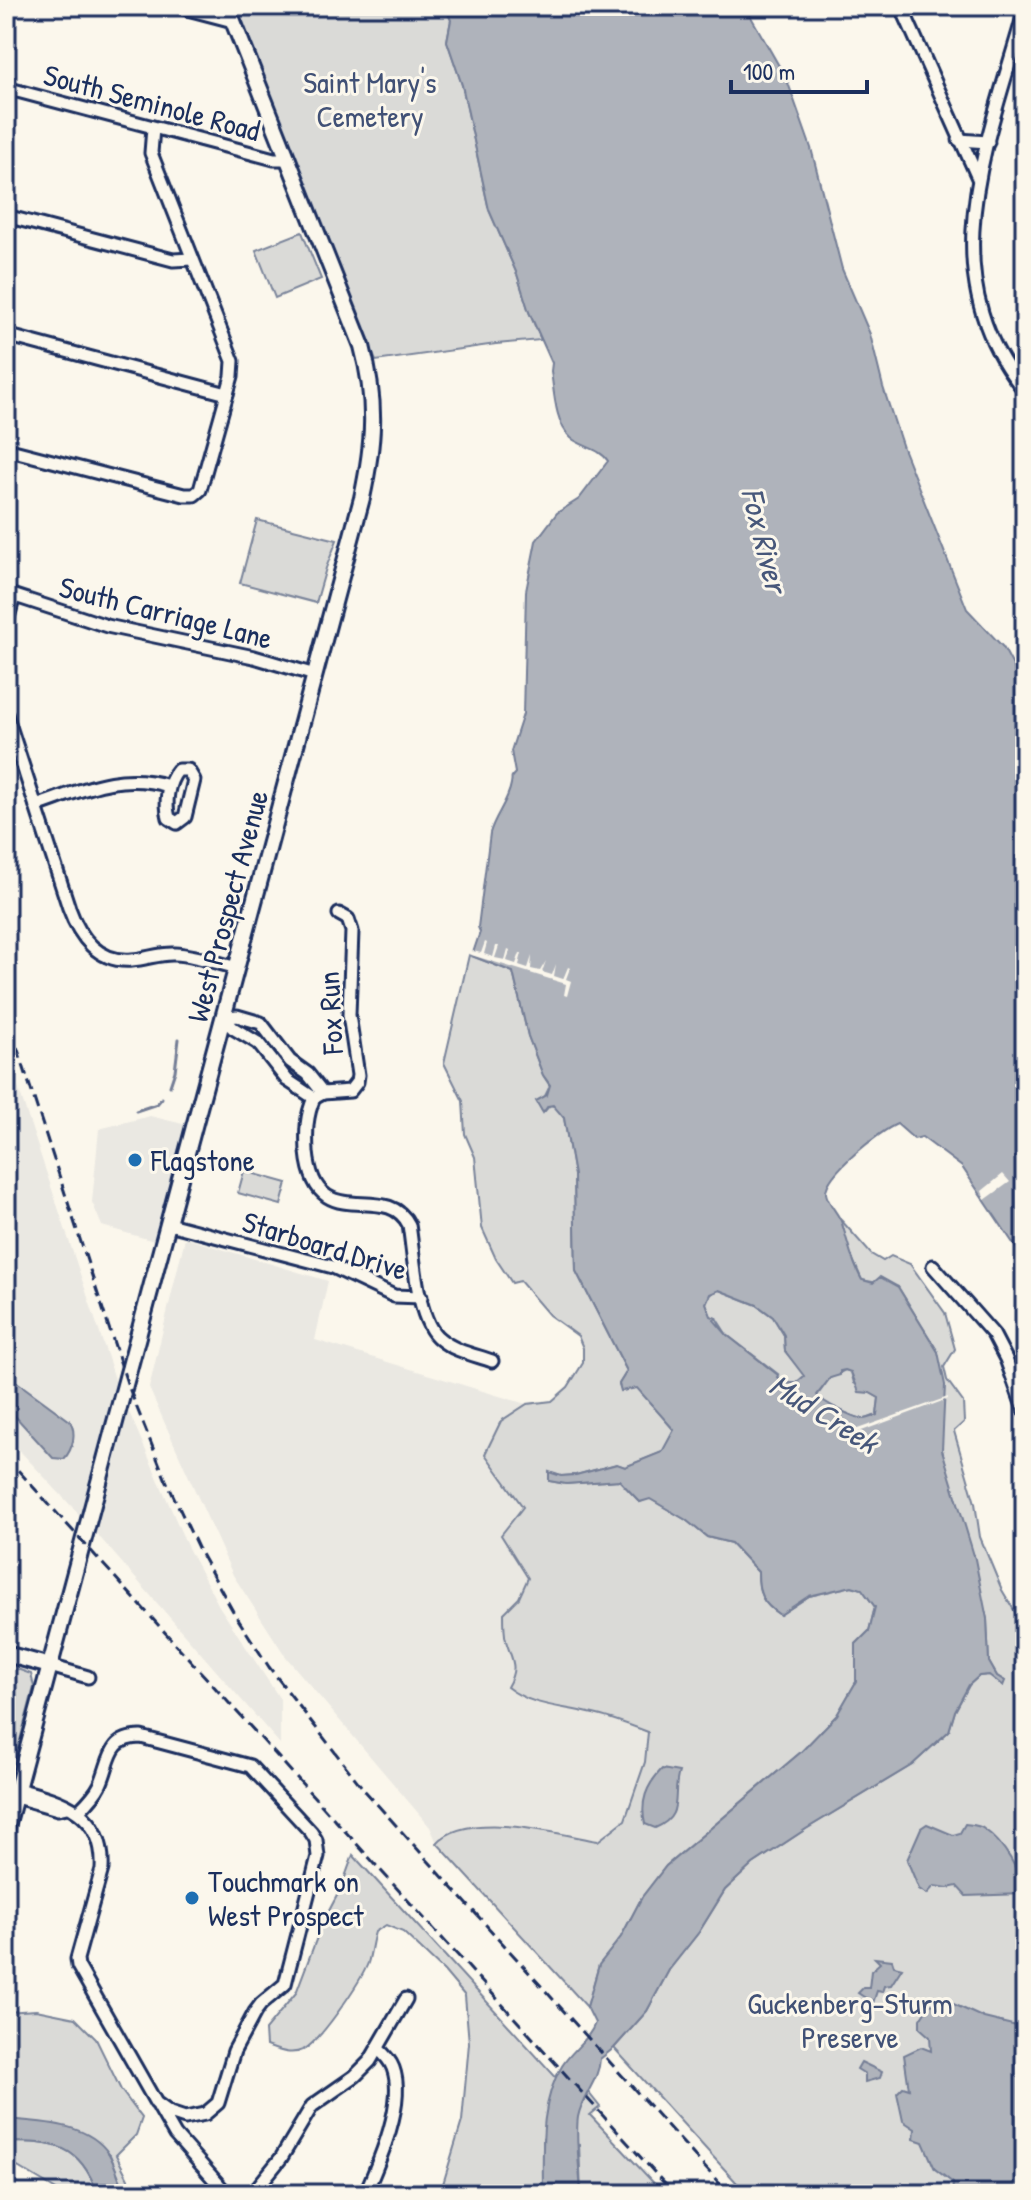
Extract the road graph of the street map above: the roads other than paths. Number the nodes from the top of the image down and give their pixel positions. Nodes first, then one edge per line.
1 (176, 6) edge
2 (227, 6) edge
3 (901, 6) edge
4 (1025, 10) edge
5 (233, 21) junction
6 (6, 88) edge
7 (153, 128) junction
8 (959, 140) junction
9 (988, 142) junction
10 (287, 159) junction
11 (978, 178) junction
12 (6, 216) edge
13 (192, 259) junction
14 (6, 335) edge
15 (1025, 391) edge
16 (227, 394) junction
17 (6, 449) edge
18 (10, 594) edge
19 (6, 625) edge
20 (315, 675) junction
21 (6, 714) edge
22 (169, 786) dead end
23 (36, 806) junction
24 (339, 914) dead end
25 (237, 968) junction
26 (223, 1018) junction
27 (318, 1095) junction
28 (169, 1224) junction
29 (933, 1266) dead end
30 (421, 1297) junction
31 (492, 1361) dead end
32 (1025, 1412) edge
33 (6, 1654) edge
34 (50, 1666) junction
35 (88, 1677) dead end
36 (17, 1793) junction
37 (80, 1810) junction
38 (6, 1830) edge
39 (406, 1999) dead end
40 (378, 2049) junction
41 (156, 2103) junction
42 (202, 2116) junction
43 (180, 2140) junction
44 (227, 2194) edge
45 (252, 2194) edge
46 (365, 2194) edge

1 - 5 street
2 - 5 main road, West Prospect Avenue
3 - 8 street
4 - 9 street
5 - 10 main road, West Prospect Avenue
6 - 7 street, South Seminole Road
7 - 10 street, South Seminole Road
7 - 13 street
8 - 9 street
8 - 11 street
9 - 11 street
10 - 20 main road, West Prospect Avenue
11 - 15 street
12 - 13 street
13 - 16 street
14 - 16 street
16 - 17 street
18 - 19 street
18 - 20 street, South Carriage Lane
20 - 25 main road, West Prospect Avenue
21 - 23 street
22 - 23 street
23 - 25 street
24 - 27 street, Fox Run
25 - 26 main road, West Prospect Avenue
26 - 27 street
26 - 27 street
26 - 28 main road, West Prospect Avenue
27 - 30 street, Fox Run
28 - 30 street, Starboard Drive
28 - 34 main road, West Prospect Avenue
29 - 32 street
30 - 31 street
33 - 34 main road
34 - 35 street
34 - 36 main road, West Prospect Avenue
36 - 37 street
36 - 38 main road, West Prospect Avenue
37 - 41 street
37 - 42 street
39 - 40 street
40 - 45 street
40 - 46 street
41 - 42 street
41 - 43 street
42 - 43 street
43 - 44 street

